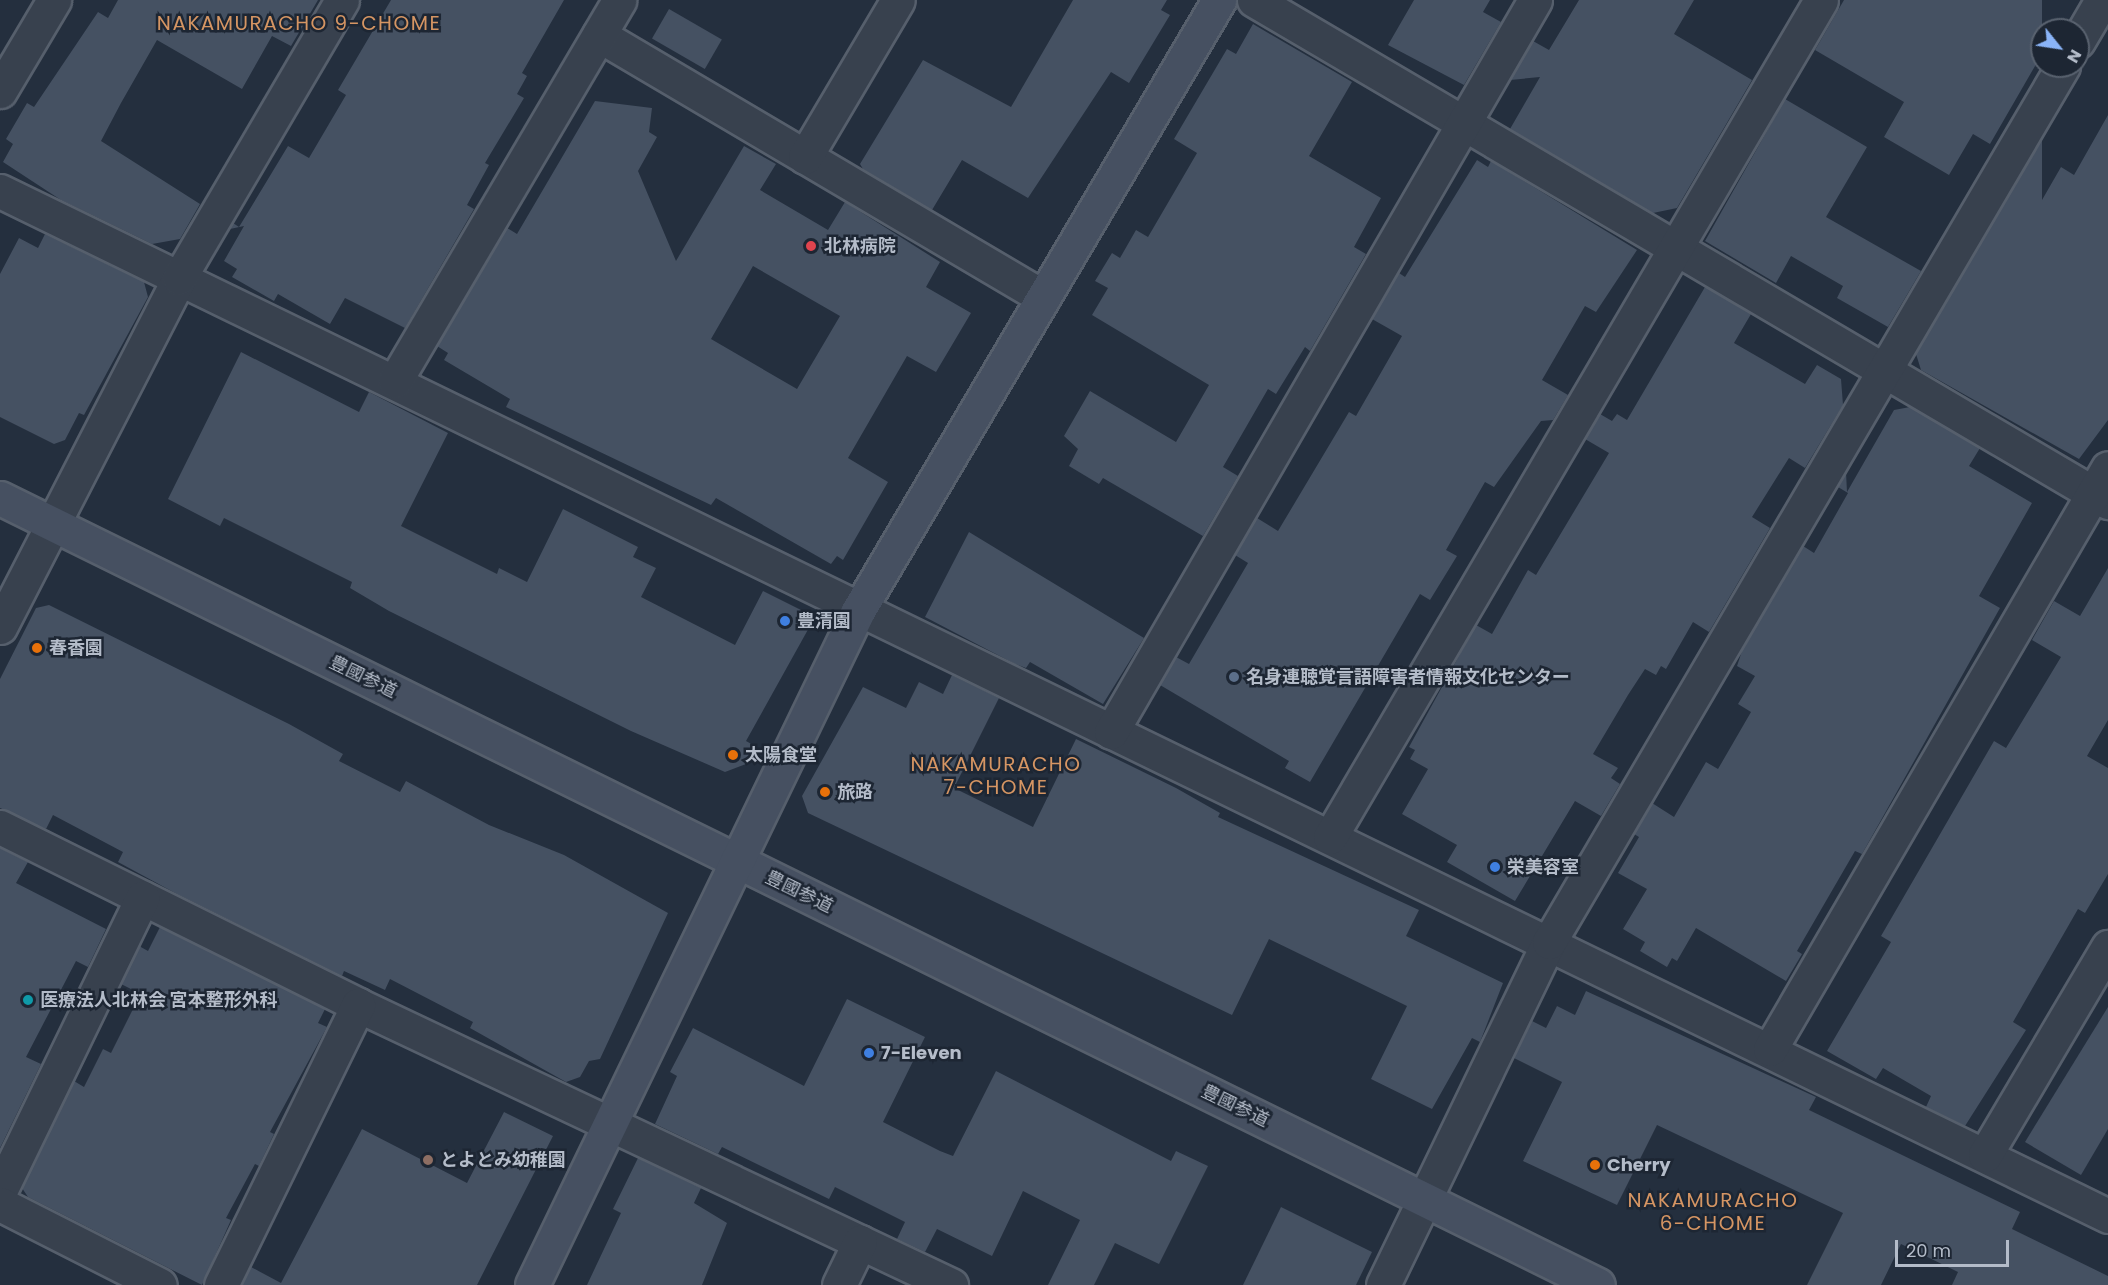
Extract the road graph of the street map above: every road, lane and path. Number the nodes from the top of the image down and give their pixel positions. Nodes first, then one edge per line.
1 (54, 0) edge
2 (342, 0) edge
3 (619, 0) edge
4 (898, 0) edge
5 (1219, 0) edge
6 (1254, 0) edge
7 (1536, 0) edge
8 (1821, 0) edge
9 (2102, 0) edge
10 (2090, 20) edge
11 (598, 35) junction
12 (2056, 78) edge
13 (0, 91) edge
14 (1463, 123) junction
15 (806, 157) junction
16 (0, 191) edge
17 (1676, 248) junction
18 (180, 278) junction
19 (1044, 297) junction
20 (1884, 370) junction
21 (395, 381) junction
22 (2103, 487) edge
23 (0, 498) edge
24 (51, 523) junction
25 (858, 611) junction
26 (0, 627) edge
27 (1111, 732) junction
28 (0, 828) edge
29 (1330, 837) junction
30 (740, 863) junction
31 (142, 898) junction
32 (1550, 942) junction
33 (2108, 947) edge
34 (358, 1005) junction
35 (1770, 1049) junction
36 (610, 1125) junction
37 (1985, 1155) junction
38 (0, 1191) edge
39 (1425, 1200) junction
40 (0, 1204) edge
41 (2108, 1216) edge
42 (860, 1242) junction
43 (160, 1285) edge
44 (222, 1285) edge
45 (532, 1285) edge
46 (839, 1285) edge
47 (951, 1285) edge
48 (1383, 1285) edge
49 (1598, 1285) edge

1 - 13 street
2 - 18 street
3 - 11 street
4 - 15 street
5 - 19 street
6 - 14 street
7 - 14 street
8 - 17 street
9 - 10 street
11 - 15 street
11 - 21 street
12 - 20 street
14 - 17 street
14 - 27 street
15 - 19 street
16 - 18 street
17 - 20 street
17 - 29 street
18 - 21 street
18 - 24 street
19 - 25 street
20 - 22 street
20 - 32 street
21 - 25 street
22 - 35 street
23 - 24 street, 豊國参道
24 - 26 street
24 - 30 street, 豊國参道
25 - 27 street
25 - 30 street
27 - 29 street
28 - 31 street
29 - 32 street
30 - 36 street
30 - 39 street, 豊國参道
31 - 34 street
31 - 38 street
32 - 35 street
32 - 39 street
33 - 37 street
34 - 36 street
34 - 44 street
35 - 37 street
36 - 42 street
36 - 45 street
37 - 41 street
39 - 48 street
39 - 49 street, 豊國参道
40 - 43 street
42 - 46 street
42 - 47 street

